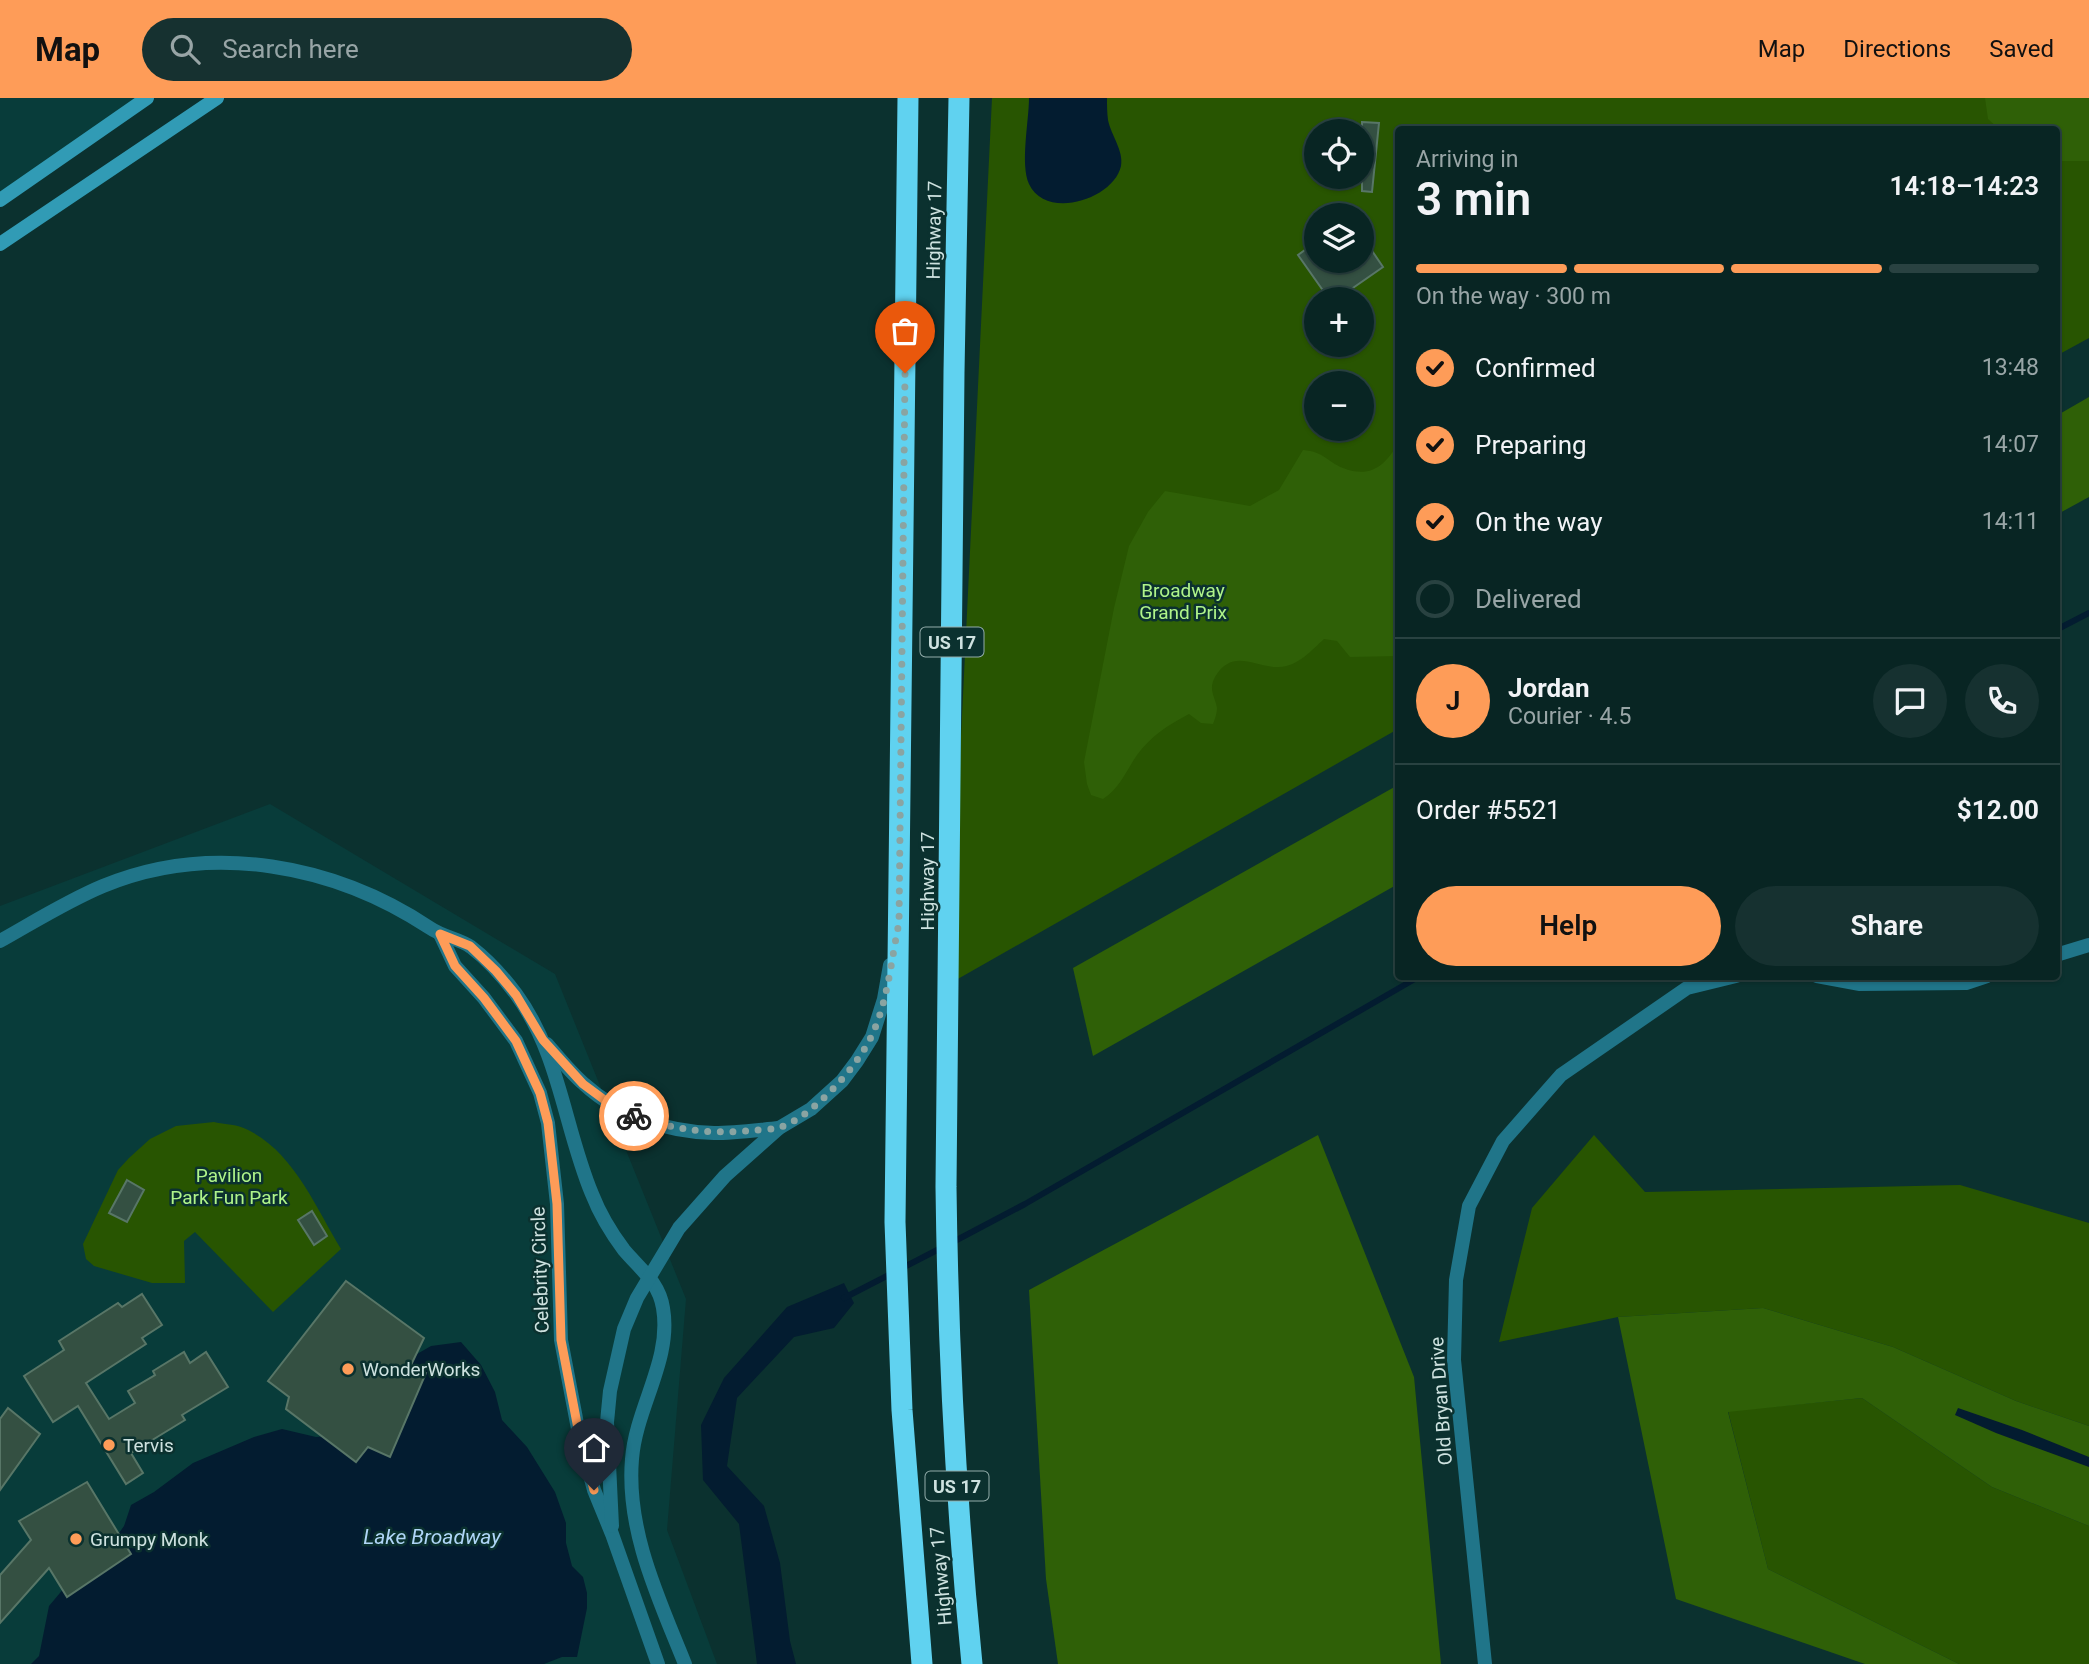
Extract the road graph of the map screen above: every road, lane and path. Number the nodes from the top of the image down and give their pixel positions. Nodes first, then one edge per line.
1 (147, 98) edge
2 (217, 98) edge
3 (908, 98) edge
4 (959, 98) edge
5 (0, 200) edge
6 (0, 244) edge
7 (899, 923) junction
8 (440, 934) junction
9 (0, 941) edge
10 (2089, 945) edge
11 (2060, 955) edge
12 (1720, 980) edge
13 (1838, 980) edge
14 (1975, 980) edge
15 (543, 1040) junction
16 (779, 1128) junction
17 (650, 1278) junction
18 (612, 1534) junction
19 (658, 1664) edge
20 (685, 1664) edge
21 (922, 1664) edge
22 (972, 1664) edge
23 (1485, 1664) edge

1 - 5 main road
2 - 6 main road
3 - 7 highway, Highway 17 / US 17
4 - 22 highway, Highway 17 / US 17
7 - 16 street
7 - 21 highway, Highway 17 / US 17
8 - 9 street
8 - 15 street
8 - 18 street, Celebrity Circle
10 - 11 street
12 - 23 street, Old Bryan Drive
13 - 14 street
15 - 16 street
15 - 17 street
16 - 17 street
17 - 18 street
17 - 20 street
18 - 19 street, Celebrity Circle

